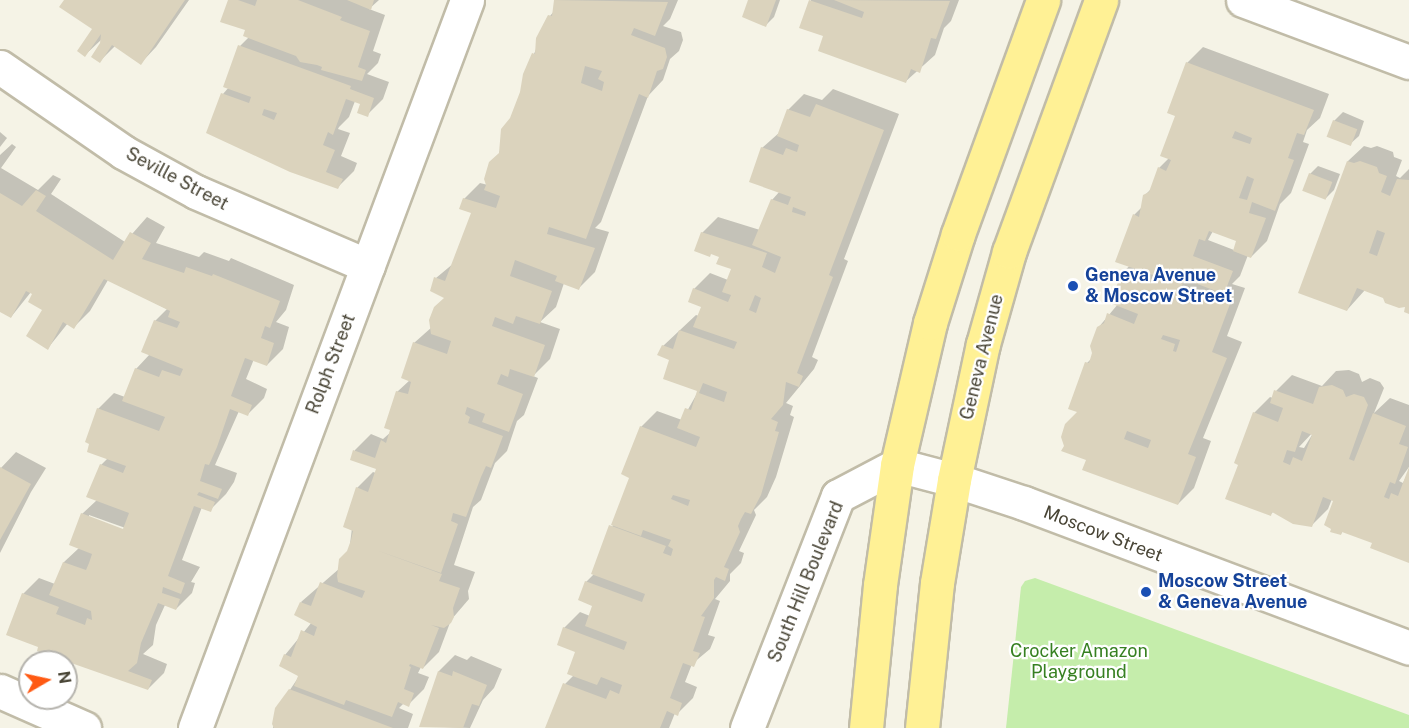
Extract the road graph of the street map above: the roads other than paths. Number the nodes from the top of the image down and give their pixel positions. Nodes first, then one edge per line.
1 (467, 0) edge
2 (1043, 0) edge
3 (1101, 0) edge
4 (1243, 0) edge
5 (1409, 62) edge
6 (0, 67) edge
7 (368, 266) junction
8 (897, 465) junction
9 (954, 480) junction
10 (1409, 648) edge
11 (0, 690) edge
12 (84, 728) edge
13 (195, 728) edge
14 (747, 728) edge
15 (866, 728) edge
16 (922, 728) edge

1 - 7 street, Rolph Street
2 - 8 main road
3 - 9 main road, Geneva Avenue
4 - 5 street
6 - 7 street, Seville Street
7 - 13 street, Rolph Street
8 - 9 street, Moscow Street
8 - 14 street, South Hill Boulevard
8 - 15 main road
9 - 10 street, Moscow Street
9 - 16 main road, Geneva Avenue
11 - 12 street

